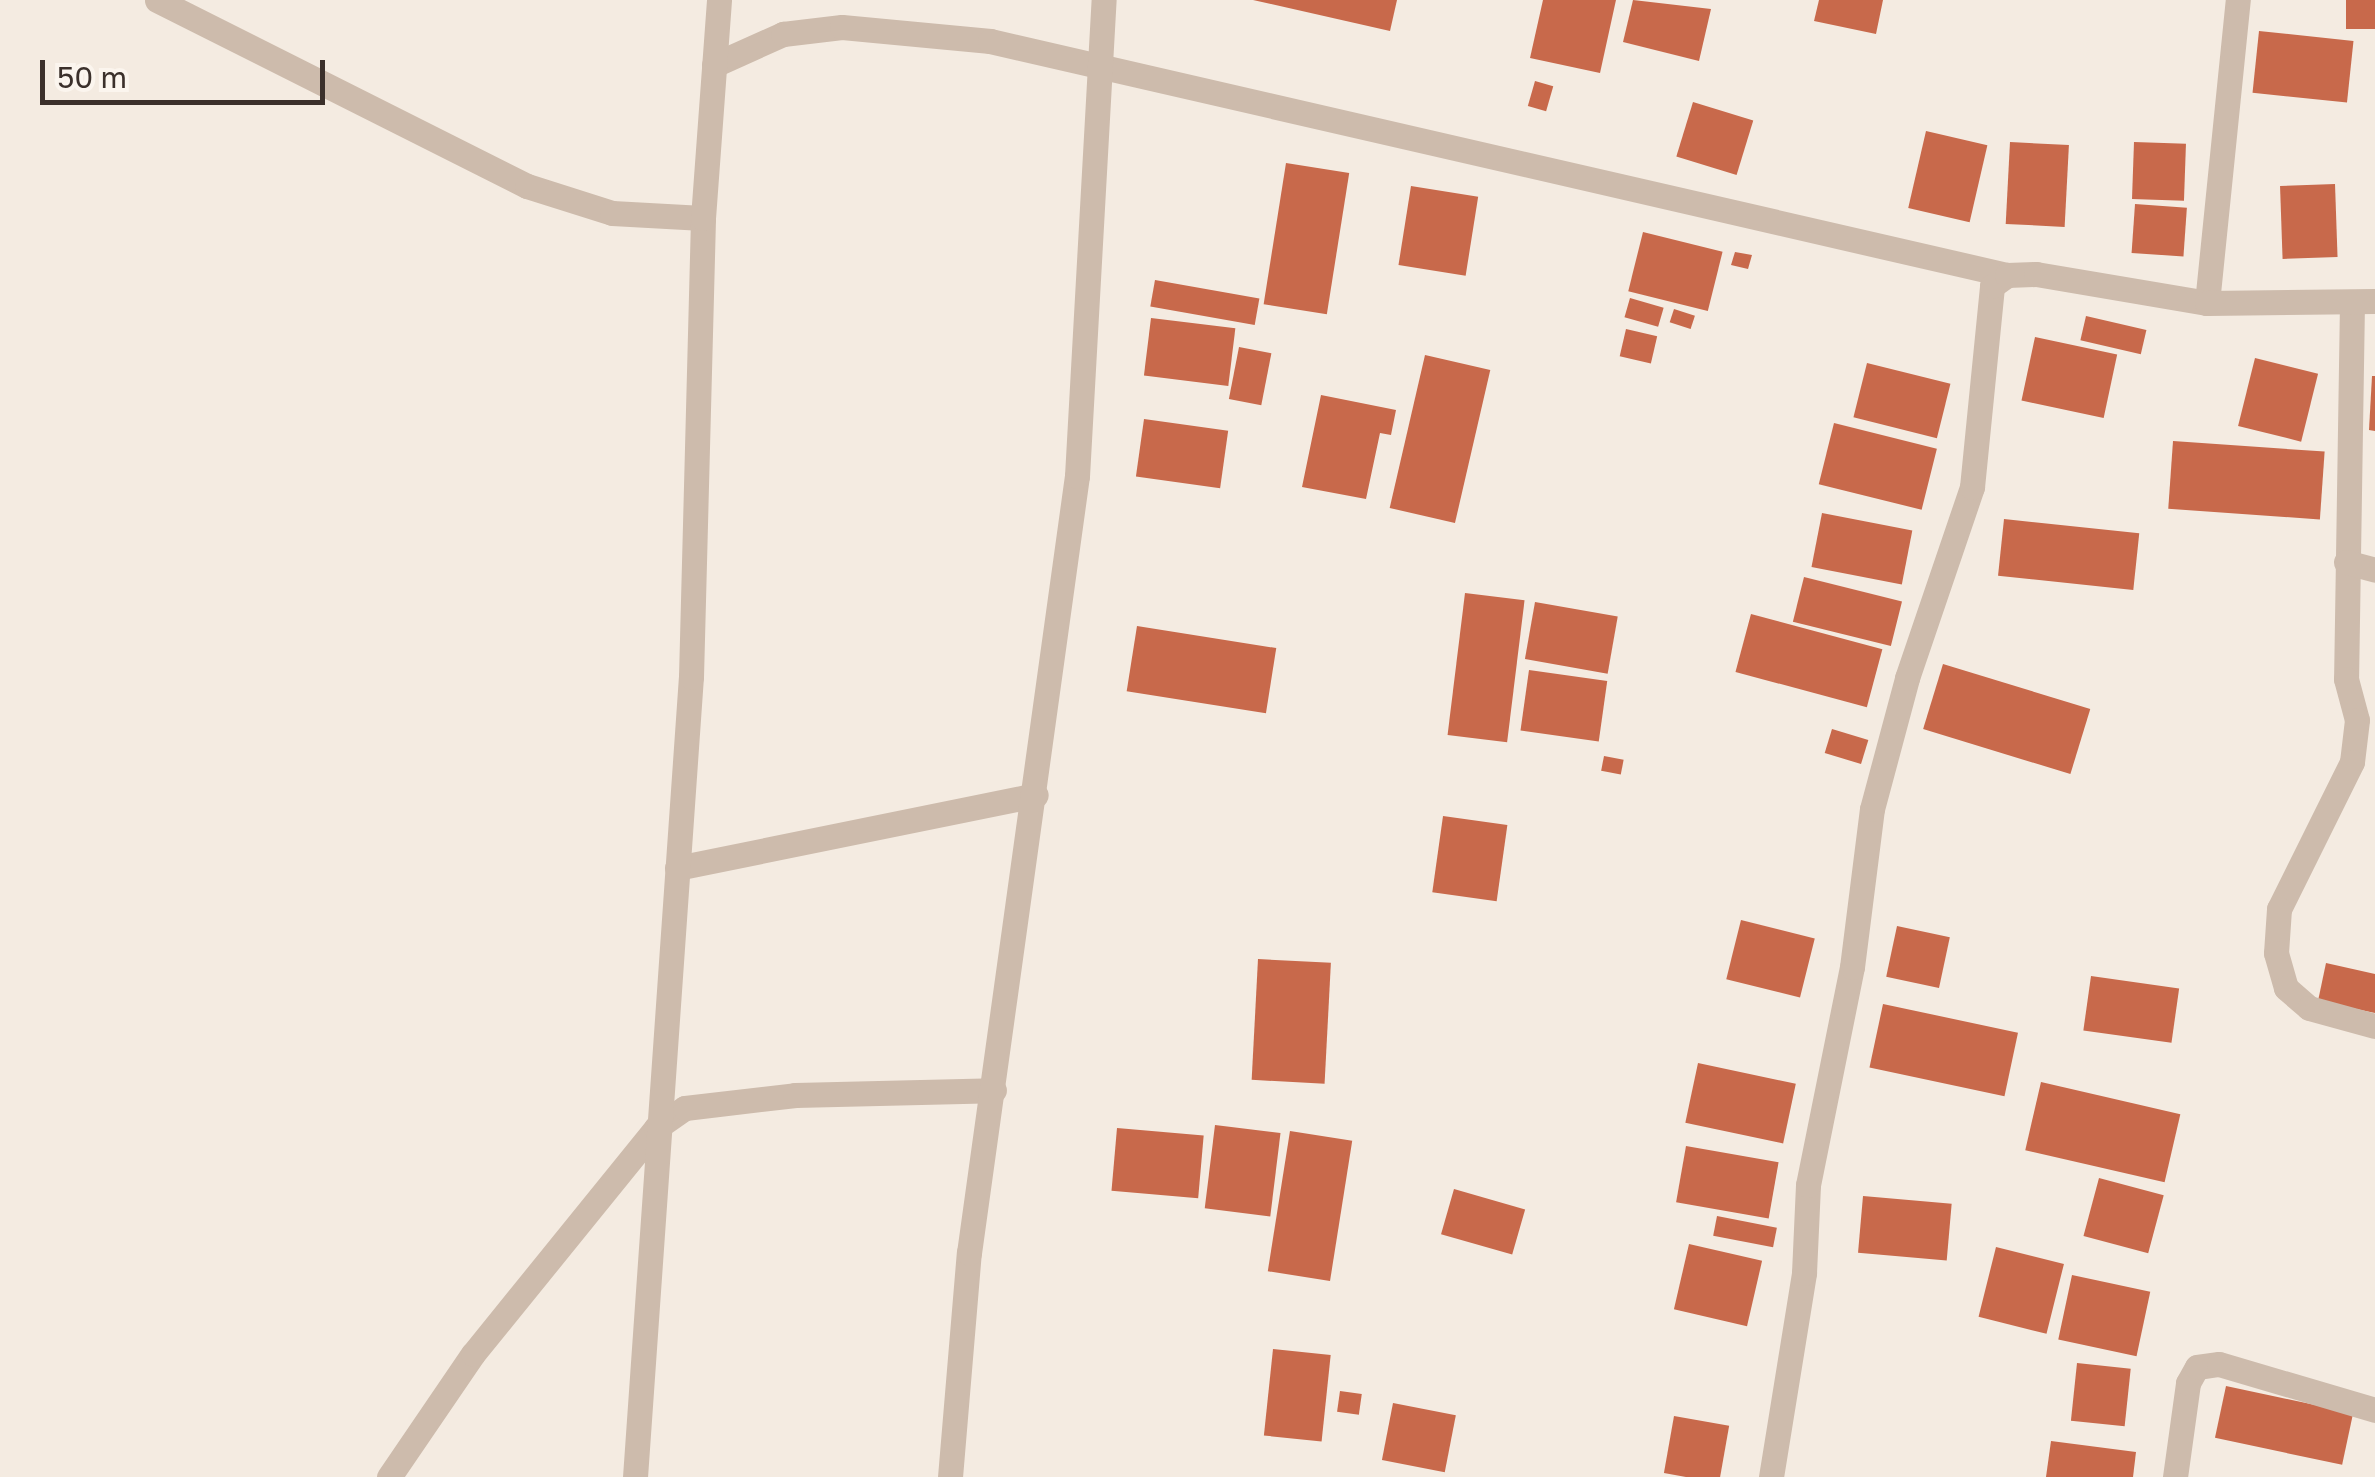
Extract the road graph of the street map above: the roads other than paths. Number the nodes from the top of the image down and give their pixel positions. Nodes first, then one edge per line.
1 (157, 0) edge
2 (718, 0) edge
3 (1104, 0) edge
4 (2238, 0) edge
5 (714, 64) junction
6 (1096, 64) junction
7 (703, 218) junction
8 (2007, 275) junction
9 (2363, 301) edge
10 (2206, 303) junction
11 (2346, 562) junction
12 (2375, 570) edge
13 (1036, 794) junction
14 (677, 868) junction
15 (2375, 1026) edge
16 (994, 1090) junction
17 (656, 1128) junction
18 (2375, 1410) edge
19 (390, 1477) edge
20 (636, 1477) edge
21 (950, 1477) edge
22 (1771, 1477) edge
23 (2175, 1477) edge

1 - 7 street
2 - 5 street
3 - 6 street
4 - 10 street
5 - 6 street
5 - 7 street
6 - 8 street
6 - 13 street
7 - 14 street
8 - 10 street
8 - 22 street
9 - 10 street
9 - 11 street
11 - 12 street
11 - 15 street
13 - 14 street
13 - 16 street
14 - 17 street
16 - 17 street
16 - 21 street
17 - 19 street
17 - 20 street
18 - 23 street

